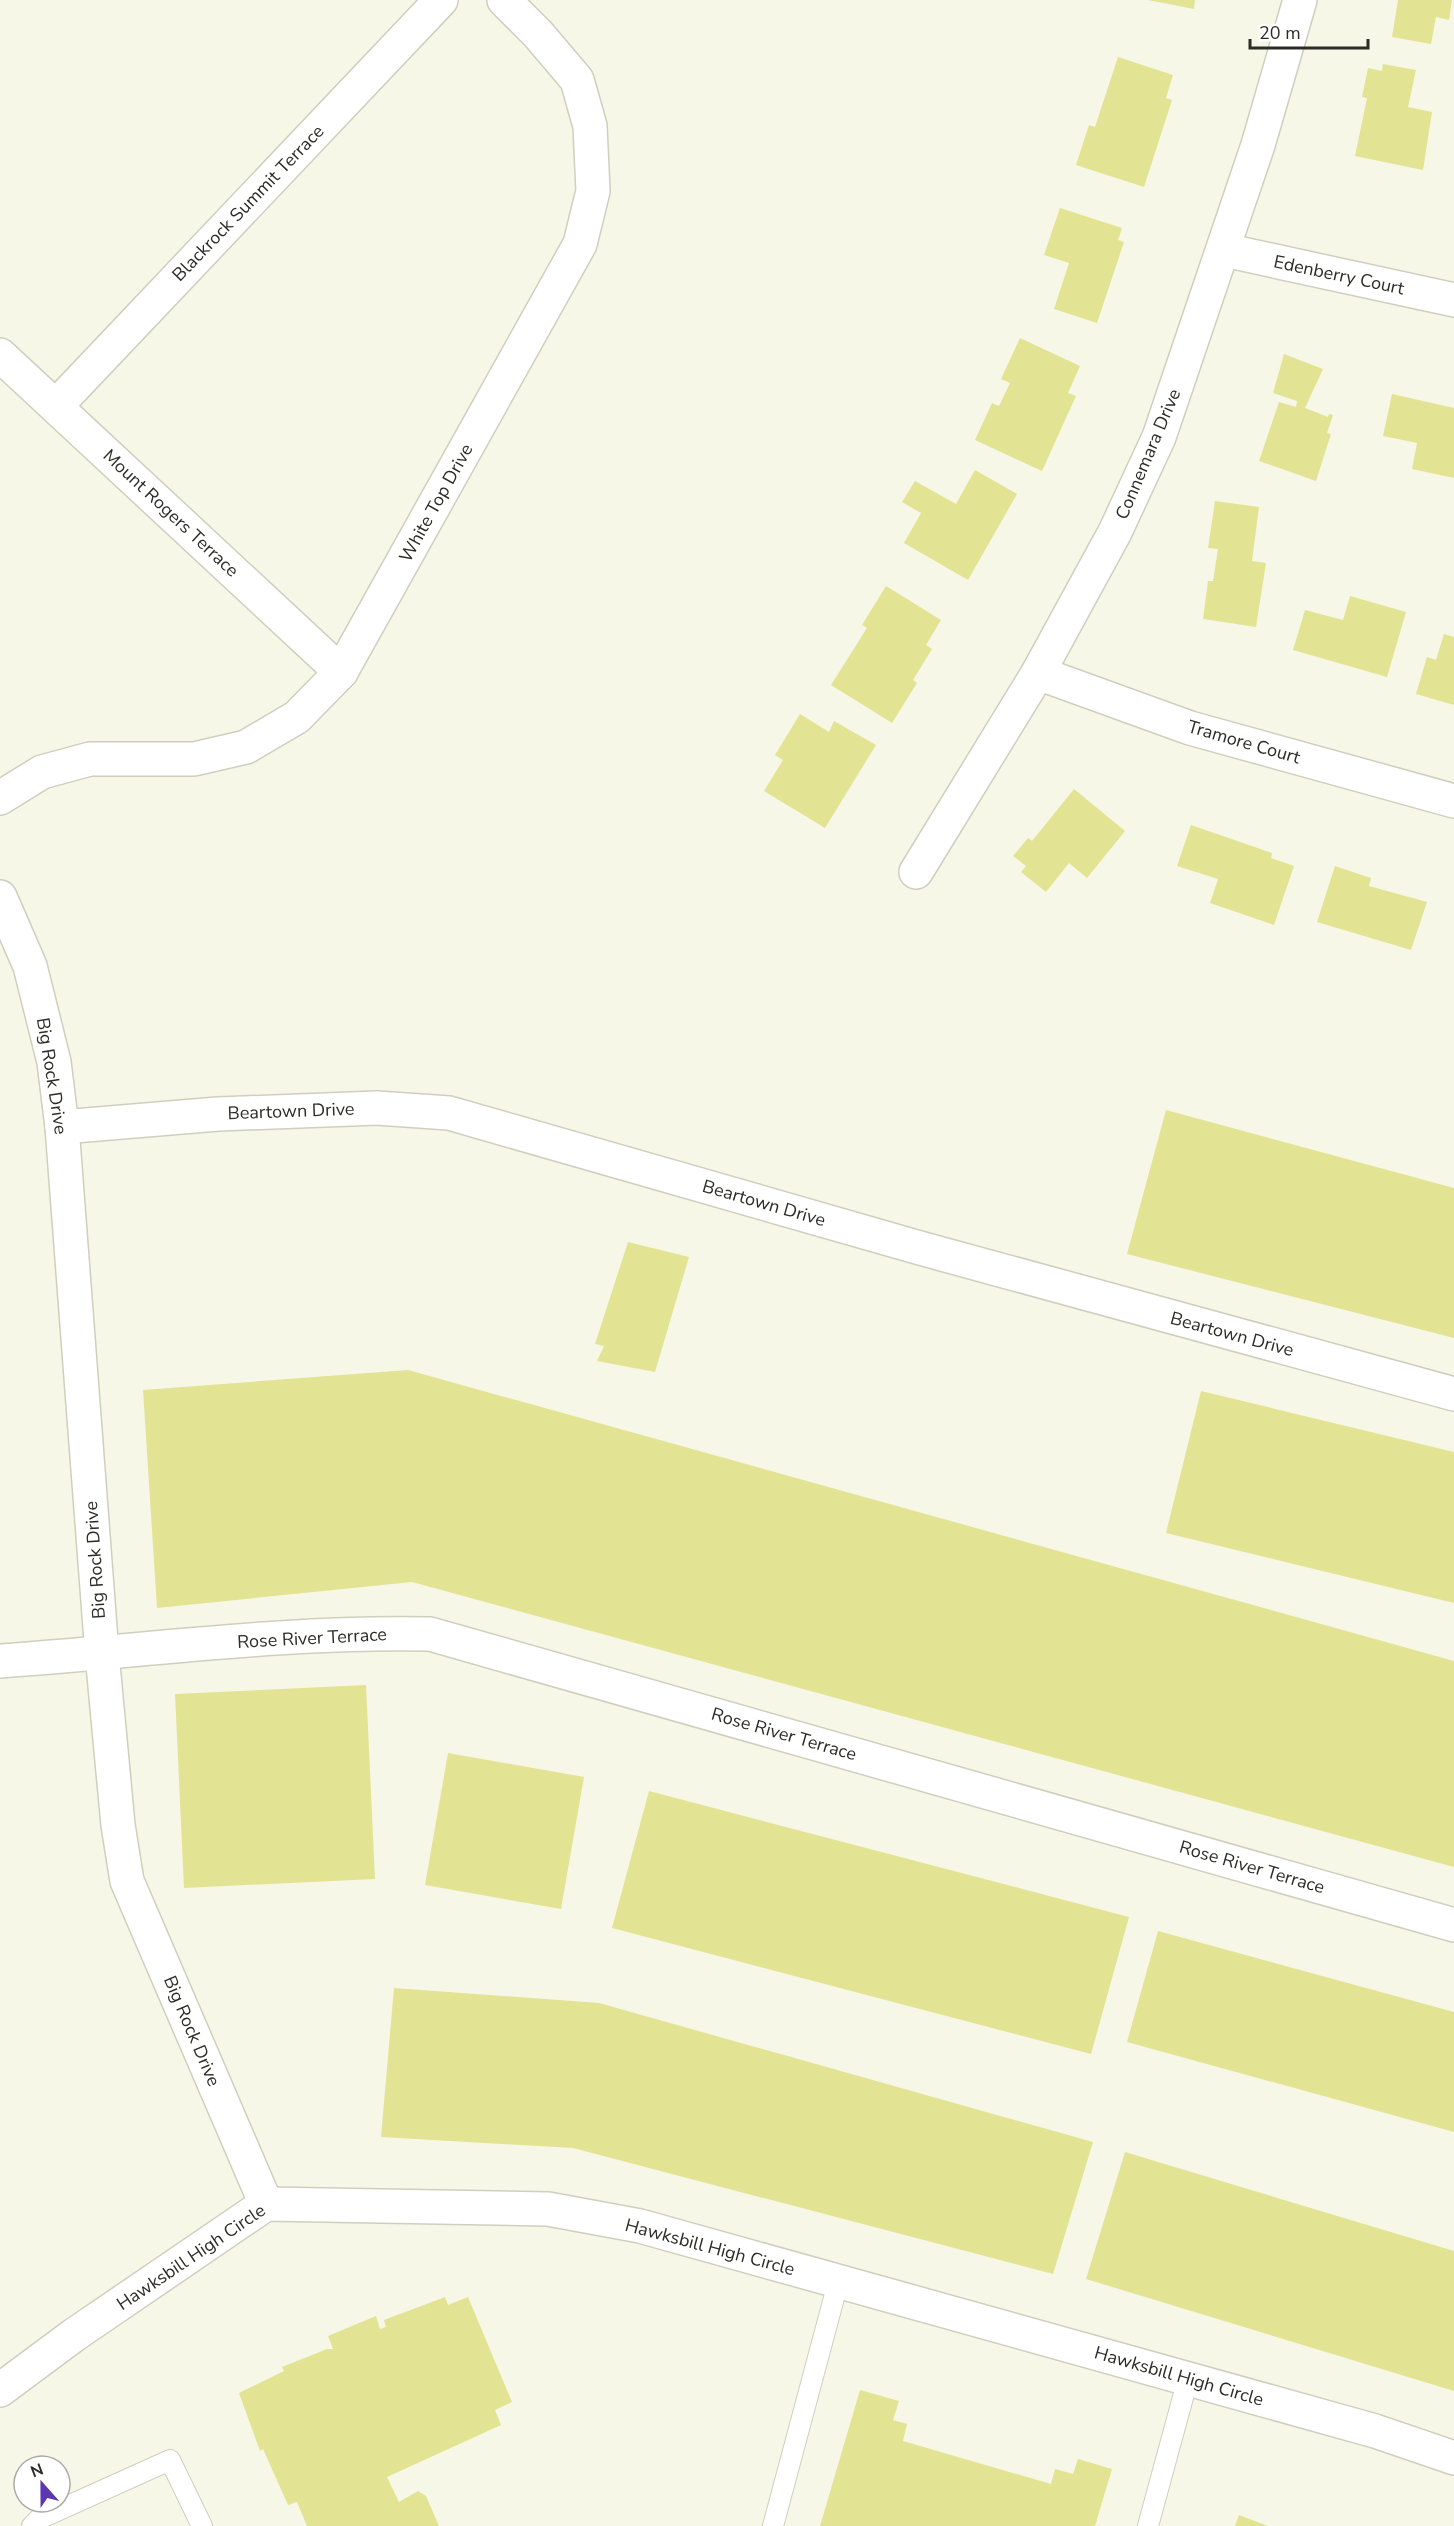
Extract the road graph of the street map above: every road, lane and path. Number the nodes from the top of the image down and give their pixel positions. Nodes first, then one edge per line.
1 (441, 0) edge
2 (504, 0) edge
3 (1300, 0) edge
4 (1224, 250) junction
5 (1454, 300) edge
6 (0, 355) edge
7 (56, 406) junction
8 (341, 672) junction
9 (1038, 673) junction
10 (0, 798) edge
11 (1454, 801) edge
12 (916, 872) dead end
13 (0, 897) edge
14 (62, 1127) junction
15 (1454, 1394) edge
16 (102, 1654) junction
17 (0, 1661) edge
18 (1454, 1925) edge
19 (266, 2204) junction
20 (838, 2283) junction
21 (1188, 2379) junction
22 (0, 2390) edge
23 (1454, 2458) edge
24 (32, 2526) edge
25 (202, 2526) edge
26 (773, 2526) edge
27 (1148, 2526) edge

1 - 7 street, Blackrock Summit Terrace
2 - 8 street, White Top Drive
3 - 4 street, Connemara Drive
4 - 5 street, Edenberry Court
4 - 9 street, Connemara Drive
6 - 7 street, Mount Rogers Terrace
7 - 8 street, Mount Rogers Terrace
8 - 10 street, White Top Drive
9 - 11 street, Tramore Court
9 - 12 street, Connemara Drive
13 - 14 street, Big Rock Drive
14 - 15 street, Beartown Drive
14 - 16 street, Big Rock Drive
16 - 17 street, Rose River Terrace
16 - 18 street, Rose River Terrace
16 - 19 street, Big Rock Drive
19 - 20 street, Hawksbill High Circle
19 - 22 street, Hawksbill High Circle
20 - 21 street, Hawksbill High Circle
20 - 26 lane
21 - 23 street, Hawksbill High Circle
21 - 27 lane
24 - 25 lane

